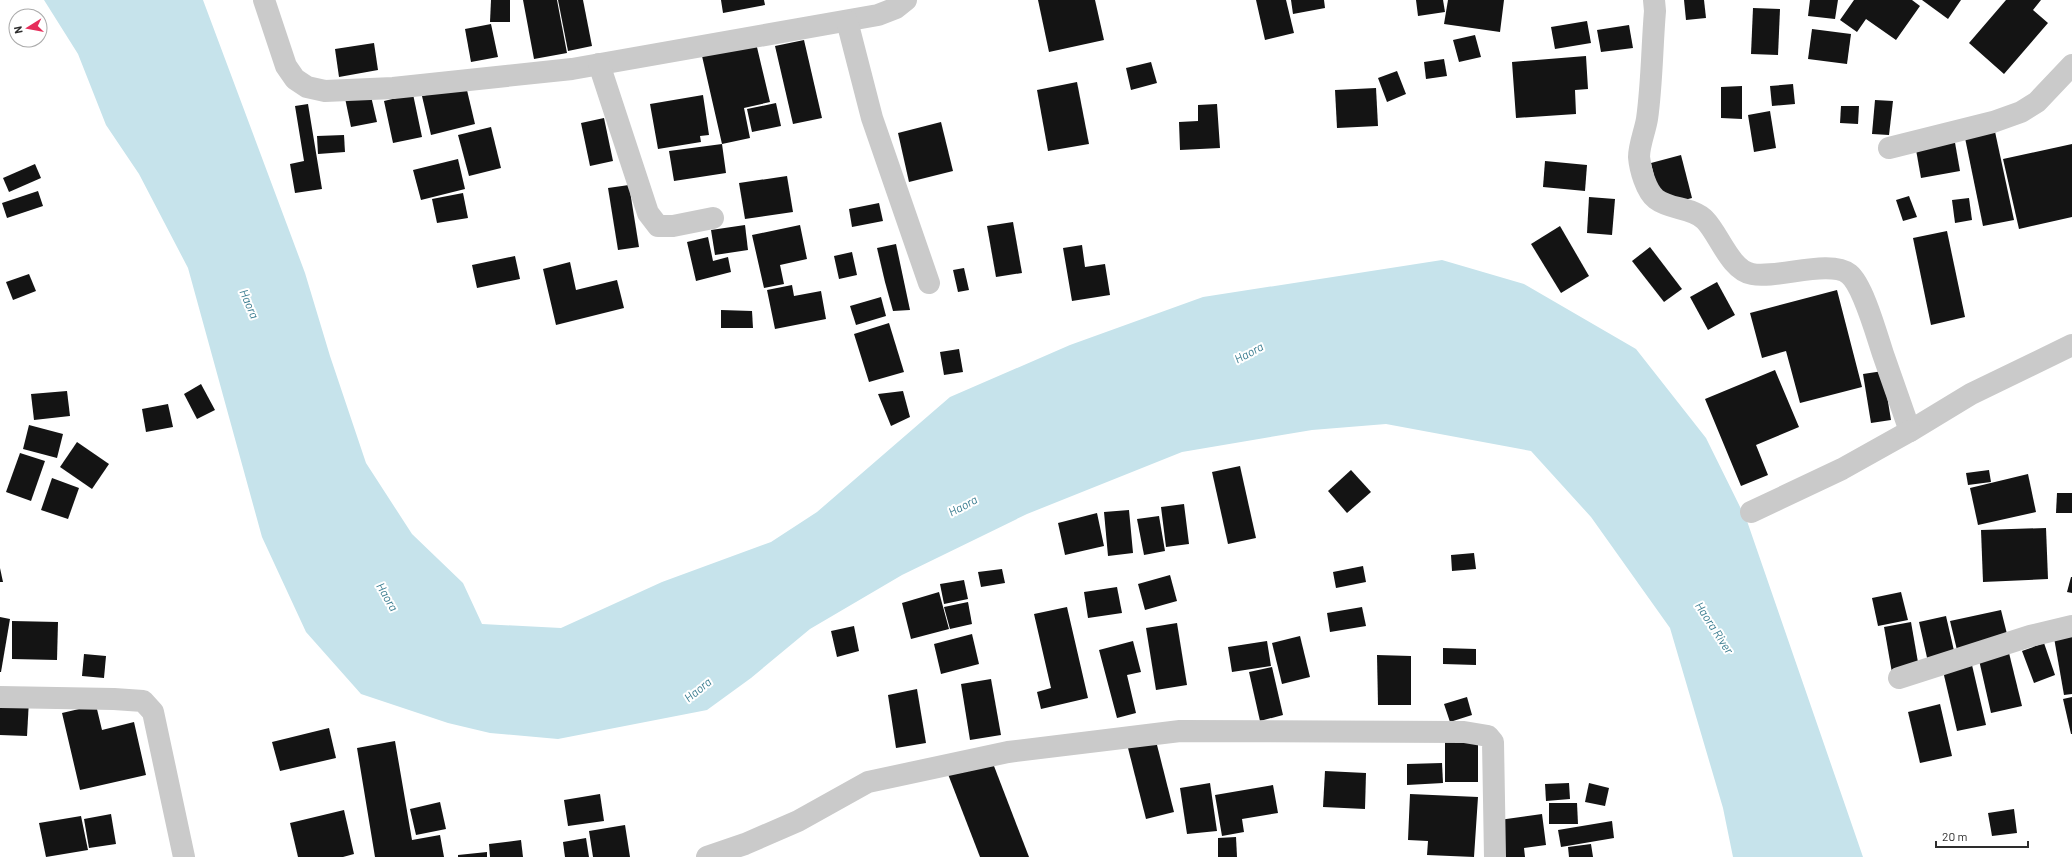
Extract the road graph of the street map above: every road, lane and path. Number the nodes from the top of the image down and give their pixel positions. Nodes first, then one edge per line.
1 (264, 0) edge
2 (906, 0) edge
3 (1654, 0) edge
4 (847, 20) junction
5 (599, 64) junction
6 (2072, 65) edge
7 (1889, 148) dead end
8 (713, 218) dead end
9 (929, 283) dead end
10 (2072, 345) edge
11 (1910, 431) junction
12 (1751, 512) dead end
13 (2072, 626) edge
14 (1899, 678) dead end
15 (0, 697) edge
16 (184, 857) edge
17 (707, 857) edge
18 (1495, 857) edge

1 - 5 street
2 - 4 street
3 - 11 street
4 - 5 street
4 - 9 street
5 - 8 street
6 - 7 street
10 - 11 street
11 - 12 street
13 - 14 street
15 - 16 street
17 - 18 street

